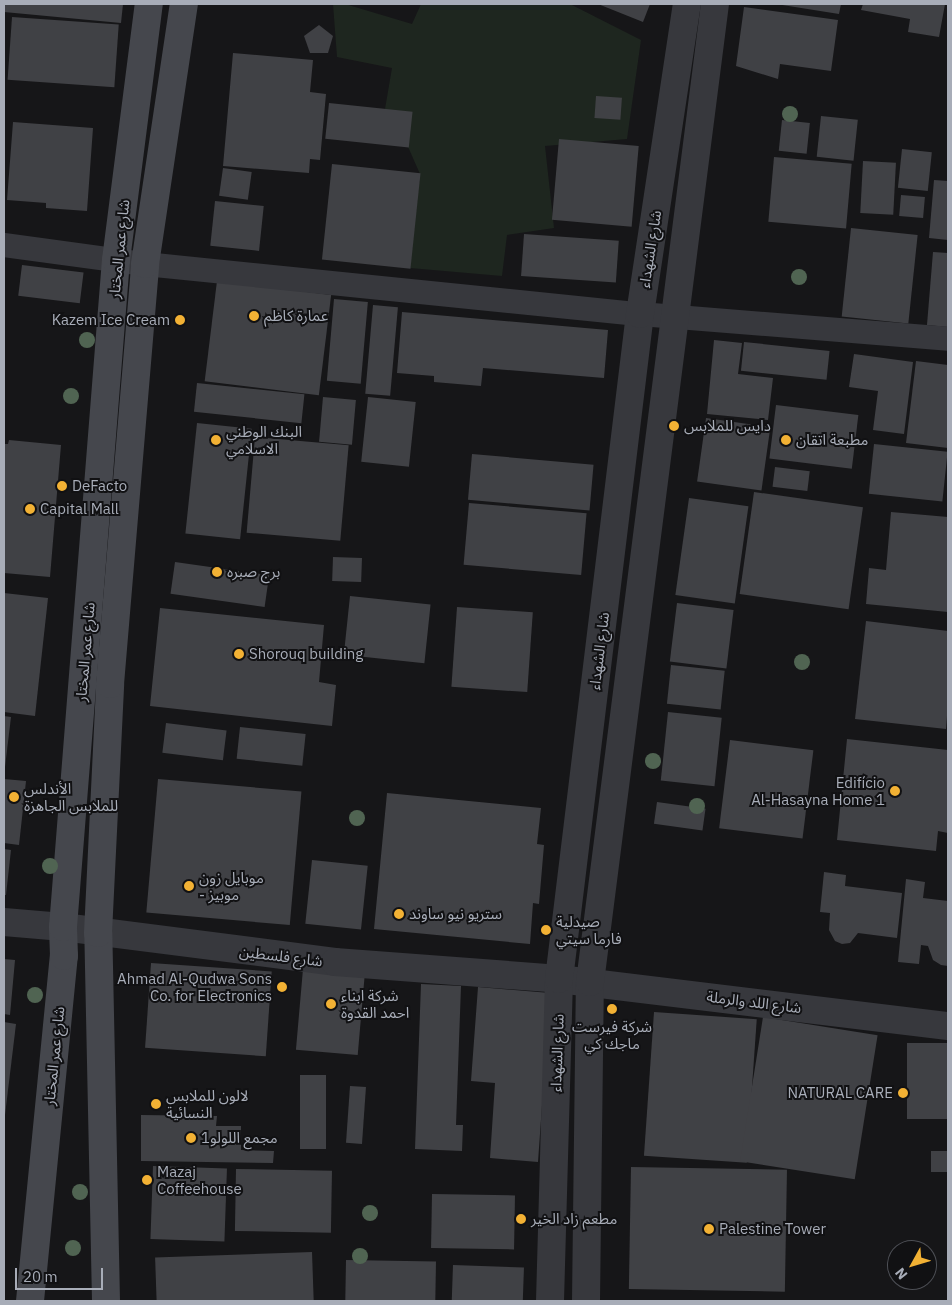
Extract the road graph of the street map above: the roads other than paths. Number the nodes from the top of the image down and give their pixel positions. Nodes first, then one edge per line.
1 (149, 4) edge
2 (184, 4) edge
3 (687, 4) edge
4 (715, 4) edge
5 (4, 246) edge
6 (116, 260) junction
7 (145, 264) junction
8 (640, 314) junction
9 (676, 316) junction
10 (948, 338) edge
11 (4, 922) edge
12 (63, 927) junction
13 (98, 933) junction
14 (559, 979) junction
15 (590, 982) junction
16 (948, 1026) edge
17 (30, 1301) edge
18 (106, 1301) edge
19 (550, 1301) edge
20 (586, 1301) edge

1 - 6 main road, شارع عمر المختار
2 - 7 main road, شارع عمر المختار
3 - 8 street, شارع الشهداء
4 - 9 street, شارع الشهداء
5 - 6 street
6 - 7 street
6 - 12 main road, شارع عمر المختار
7 - 8 street
7 - 13 main road, شارع عمر المختار
8 - 9 street
8 - 14 street, شارع الشهداء
9 - 10 street
9 - 15 street, شارع الشهداء
11 - 12 street, شارع فلسطين
12 - 13 street, شارع فلسطين
12 - 17 main road, شارع عمر المختار
13 - 14 street, شارع فلسطين
13 - 18 main road, شارع عمر المختار
14 - 15 street, شارع اللد والرملة
14 - 19 street, شارع الشهداء
15 - 16 street, شارع اللد والرملة
15 - 20 street, شارع الشهداء

